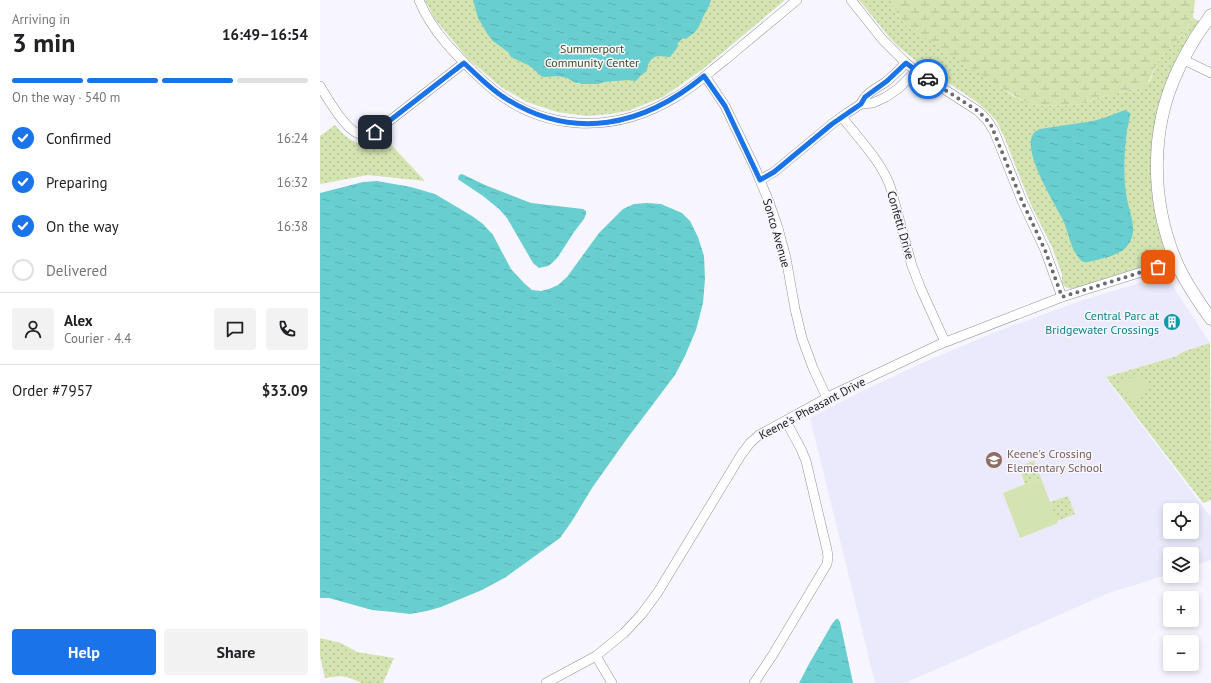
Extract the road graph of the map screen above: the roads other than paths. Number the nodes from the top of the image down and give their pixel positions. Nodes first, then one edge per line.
1 (419, 0) edge
2 (797, 0) edge
3 (851, 0) edge
4 (1211, 15) edge
5 (1184, 60) junction
6 (464, 63) junction
7 (906, 63) junction
8 (916, 71) junction
9 (1211, 73) edge
10 (704, 76) junction
11 (320, 86) edge
12 (861, 104) junction
13 (842, 117) junction
14 (760, 180) junction
15 (1175, 260) junction
16 (1062, 297) junction
17 (1211, 319) edge
18 (945, 342) junction
19 (827, 398) junction
20 (786, 421) junction
21 (596, 656) junction
22 (546, 683) edge
23 (612, 683) edge
24 (754, 683) edge

1 - 6 street
2 - 10 street
3 - 7 street
4 - 5 street
5 - 9 street
5 - 15 street
6 - 10 street
6 - 11 street
7 - 8 street
7 - 12 street
8 - 12 street
8 - 16 street
10 - 14 street, Sonco Avenue
12 - 13 street
13 - 14 street
13 - 18 street, Confetti Drive
14 - 19 street, Sonco Avenue
15 - 16 street, Keene's Pheasant Drive
15 - 17 street
16 - 18 street, Keene's Pheasant Drive
18 - 19 street, Keene's Pheasant Drive
19 - 20 street, Keene's Pheasant Drive
20 - 21 street, Keene's Pheasant Drive
20 - 24 street
21 - 22 street, Keene's Pheasant Drive
21 - 23 street

